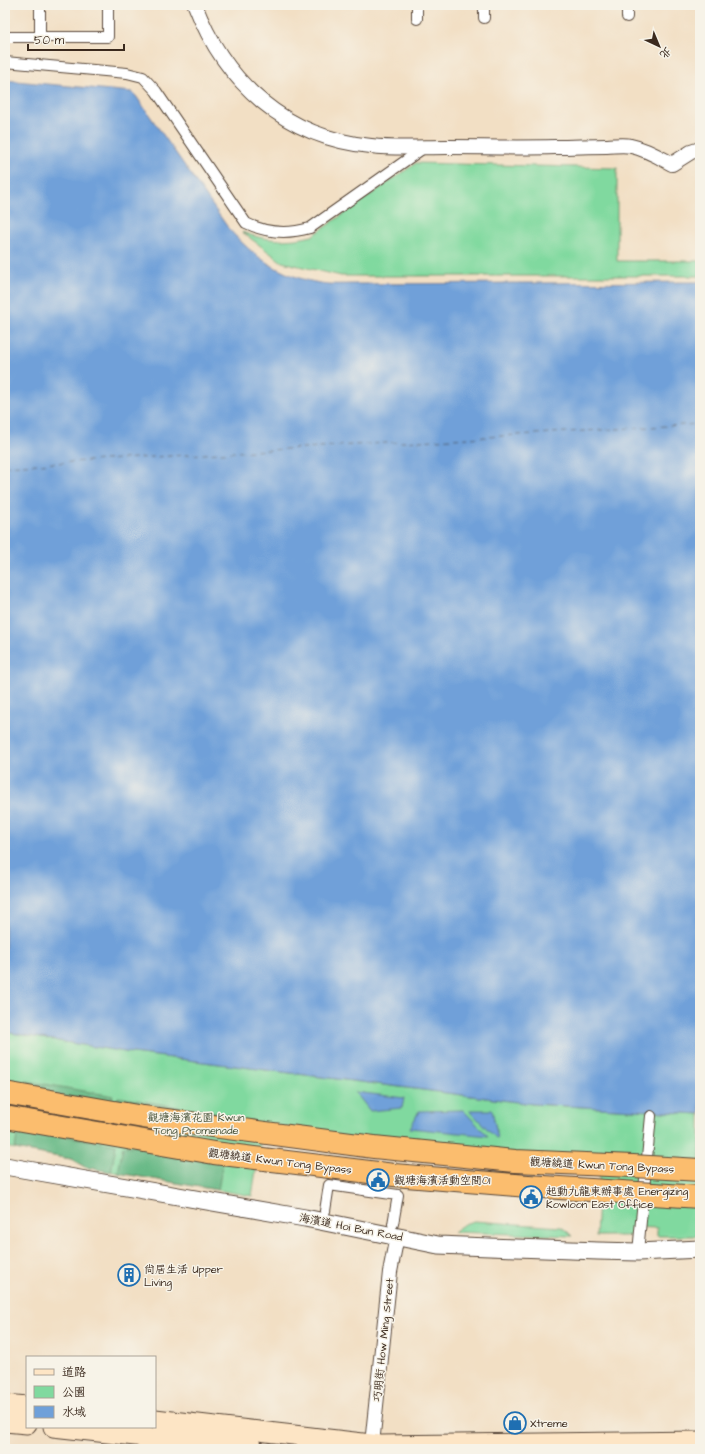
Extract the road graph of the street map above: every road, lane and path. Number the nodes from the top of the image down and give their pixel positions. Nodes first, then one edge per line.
1 (40, 5) edge
2 (108, 5) edge
3 (195, 5) edge
4 (417, 5) edge
5 (484, 5) edge
6 (627, 5) edge
7 (627, 17) dead end
8 (484, 18) dead end
9 (417, 19) dead end
10 (5, 37) edge
11 (40, 37) junction
12 (5, 62) edge
13 (426, 147) junction
14 (700, 149) edge
15 (5, 1093) edge
16 (651, 1116) dead end
17 (5, 1117) edge
18 (5, 1166) edge
19 (700, 1170) edge
20 (700, 1197) edge
21 (325, 1211) dead end
22 (395, 1230) junction
23 (700, 1250) edge
24 (638, 1252) junction
25 (5, 1404) edge
26 (26, 1406) edge
27 (156, 1419) edge
28 (5, 1422) edge
29 (26, 1424) edge
30 (62, 1428) edge
31 (700, 1441) edge
32 (372, 1444) junction
33 (254, 1449) edge

1 - 11 street
2 - 11 street
3 - 13 street
4 - 9 street
5 - 8 street
6 - 7 street
10 - 11 street
12 - 13 street
13 - 14 street
15 - 19 highway, 觀塘繞道 Kwun Tong Bypass, bridge
16 - 24 street
17 - 20 highway, 觀塘繞道 Kwun Tong Bypass, bridge
18 - 22 street, 海濱道 Hoi Bun Road
21 - 22 street
22 - 24 street, 海濱道 Hoi Bun Road
22 - 32 street, 巧明街 How Ming Street
23 - 24 street, 海濱道 Hoi Bun Road
25 - 26 main road
27 - 32 main road
28 - 29 main road
30 - 33 main road
31 - 32 main road

